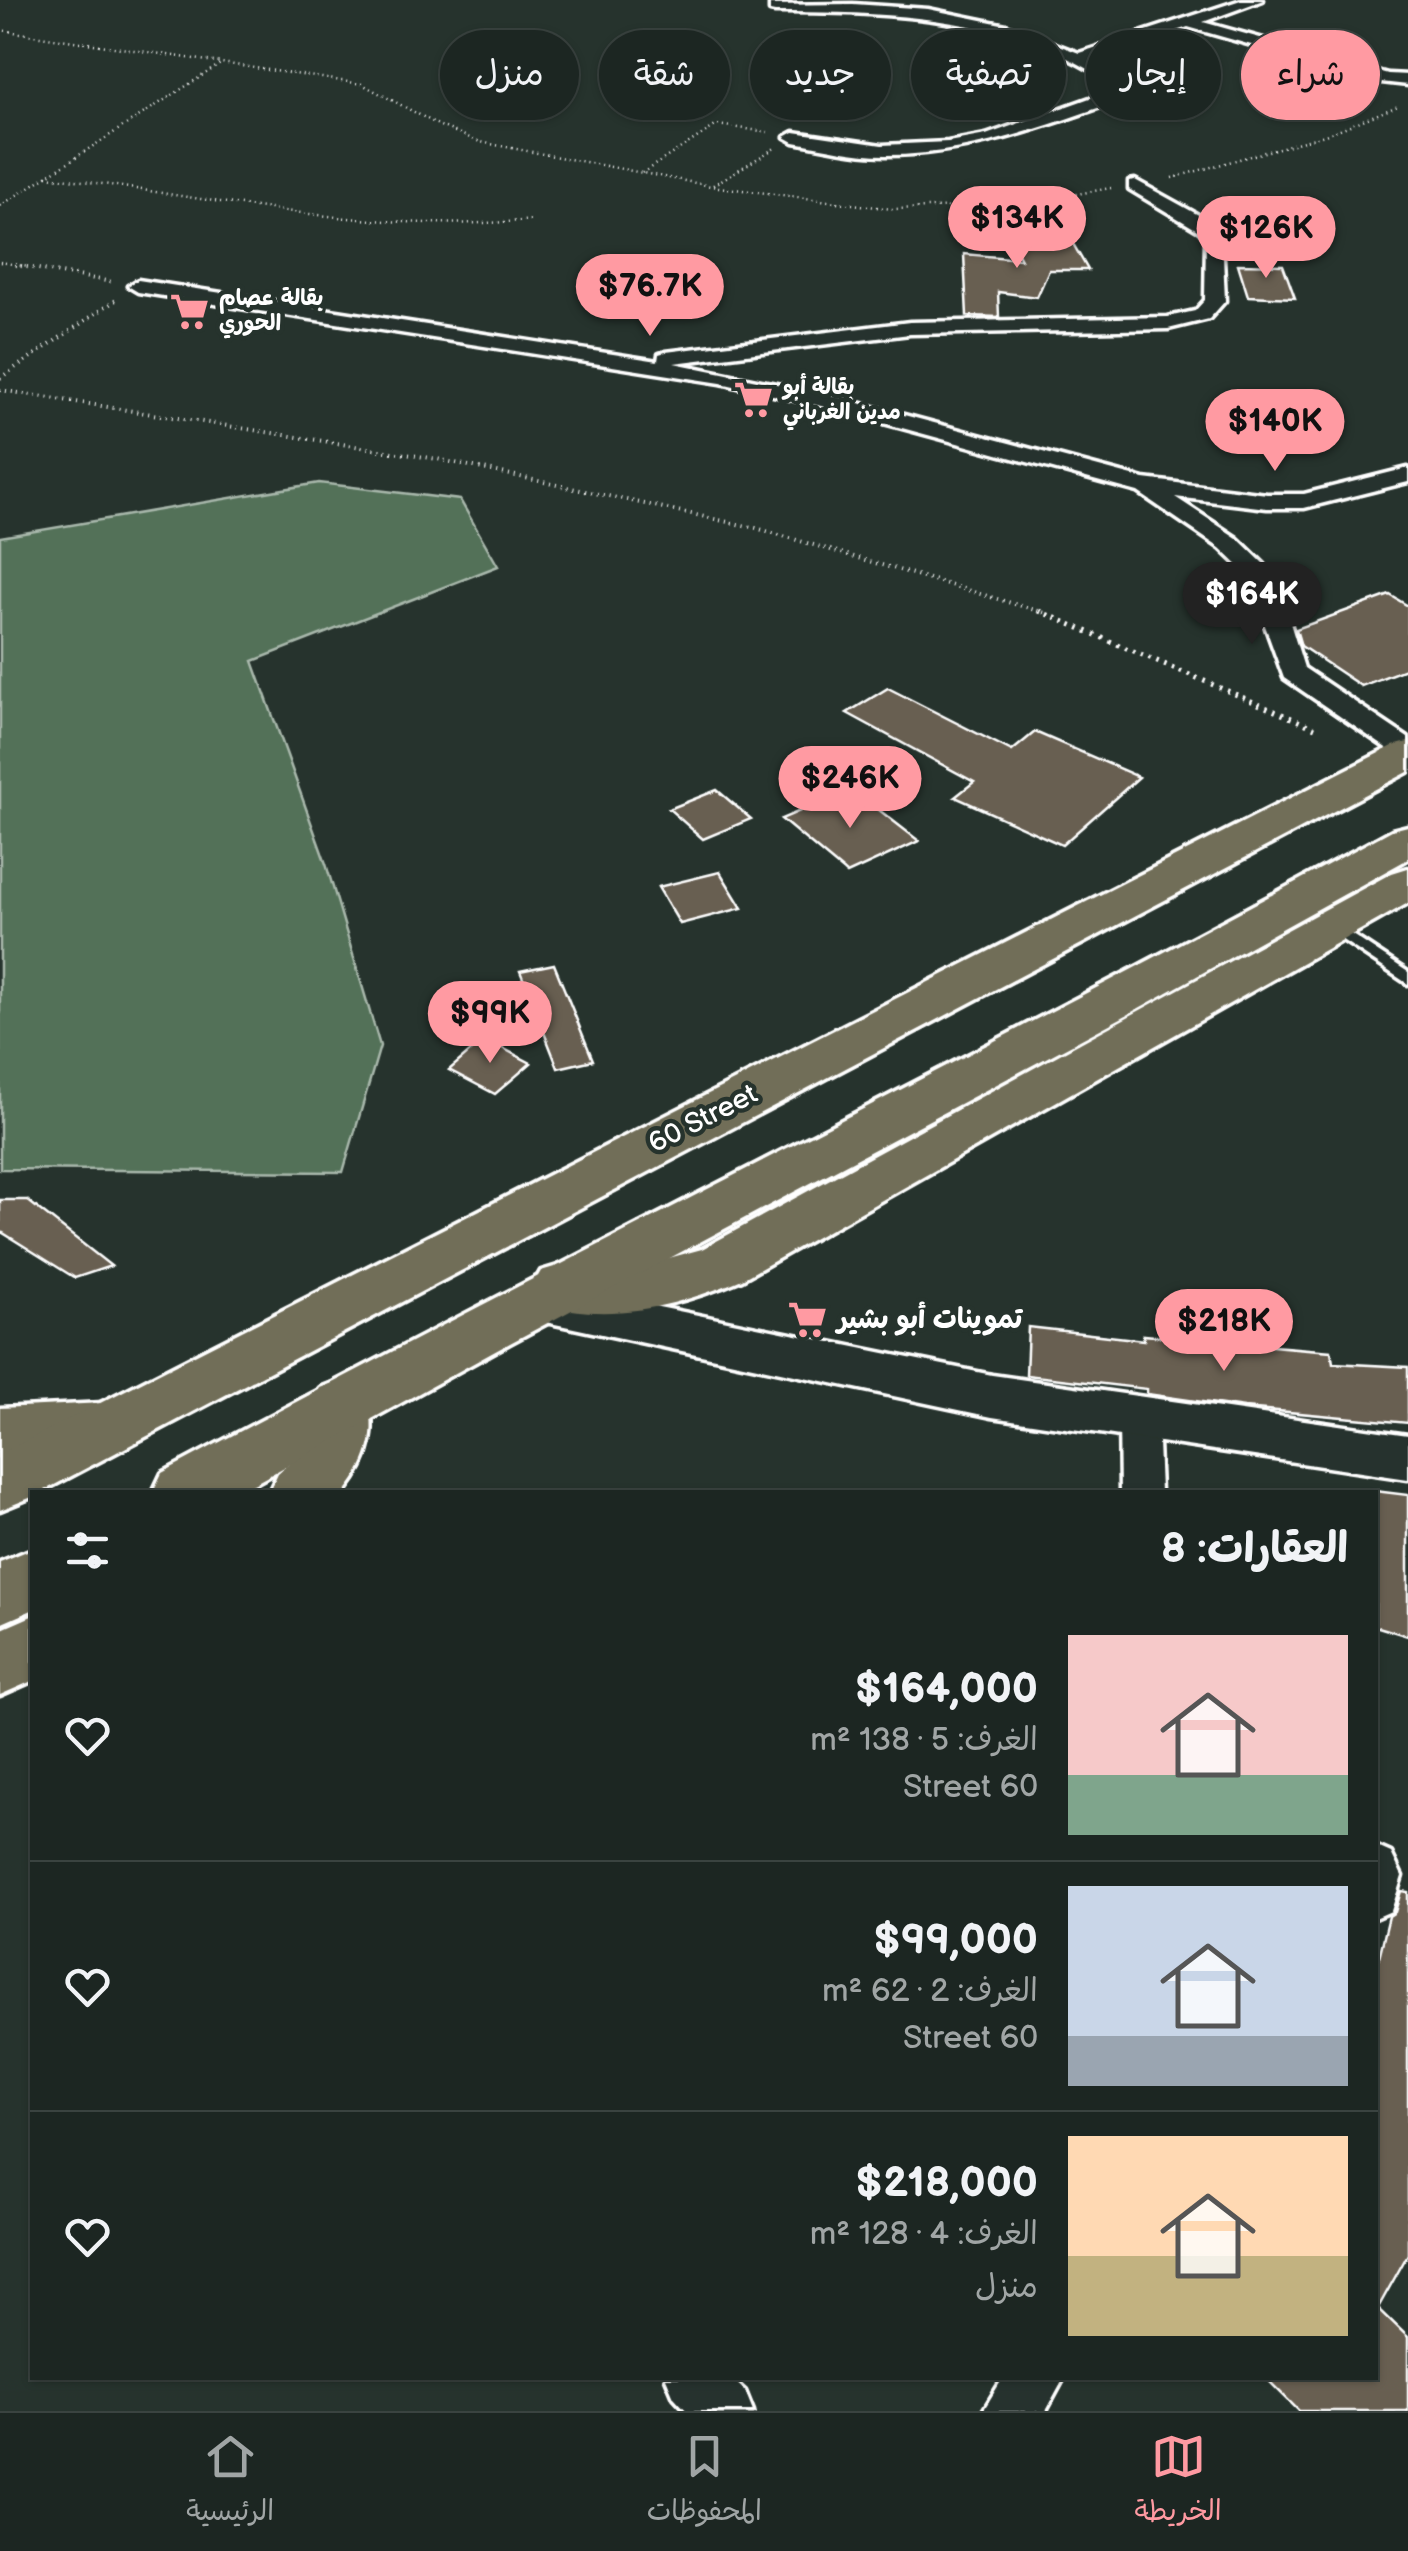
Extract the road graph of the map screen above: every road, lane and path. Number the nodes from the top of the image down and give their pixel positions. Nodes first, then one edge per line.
1 (1206, 0) edge
2 (1256, 0) edge
3 (890, 3) edge
4 (1234, 7) junction
5 (774, 8) dead end
6 (1189, 23) junction
7 (0, 30) edge
8 (1077, 59) junction
9 (222, 63) junction
10 (1408, 80) edge
11 (1406, 102) edge
12 (794, 137) junction
13 (642, 173) junction
14 (47, 176) junction
15 (1135, 185) junction
16 (712, 186) junction
17 (0, 206) edge
18 (533, 220) dead end
19 (0, 262) edge
20 (138, 286) junction
21 (647, 365) junction
22 (0, 378) edge
23 (0, 390) edge
24 (1408, 475) edge
25 (1143, 486) junction
26 (1396, 744) edge
27 (1408, 840) edge
28 (1408, 883) edge
29 (1330, 926) junction
30 (1268, 940) junction
31 (1408, 979) edge
32 (548, 1294) junction
33 (341, 1405) junction
34 (1138, 1417) junction
35 (104, 1428) junction
36 (0, 1433) edge
37 (1408, 1457) edge
38 (0, 1484) edge
39 (188, 1490) edge
40 (302, 1490) edge
41 (1140, 1490) edge
42 (30, 1578) edge
43 (0, 1595) edge
44 (30, 1647) edge
45 (0, 1665) edge
46 (1035, 2380) edge
47 (1011, 2411) edge

1 - 4 street
2 - 4 street
3 - 5 street
3 - 8 street
4 - 6 street
6 - 8 street
6 - 10 street
7 - 9 path
8 - 12 street
9 - 13 path
9 - 14 path
11 - 15 path
12 - 13 path
12 - 16 path
13 - 16 path
14 - 17 path
14 - 18 path
15 - 16 path
15 - 21 street
19 - 20 path
20 - 21 street
20 - 22 path
21 - 25 street
23 - 26 path
24 - 25 street
25 - 26 street
26 - 35 main road, 60 Street
27 - 30 main road
28 - 29 main road
29 - 30 main road
29 - 31 lane
30 - 32 main road
32 - 33 main road
32 - 34 street
33 - 39 main road
33 - 40 main road
34 - 37 street
34 - 41 street
35 - 36 main road
35 - 38 main road, 60 Street
42 - 43 main road
44 - 45 main road
46 - 47 street

